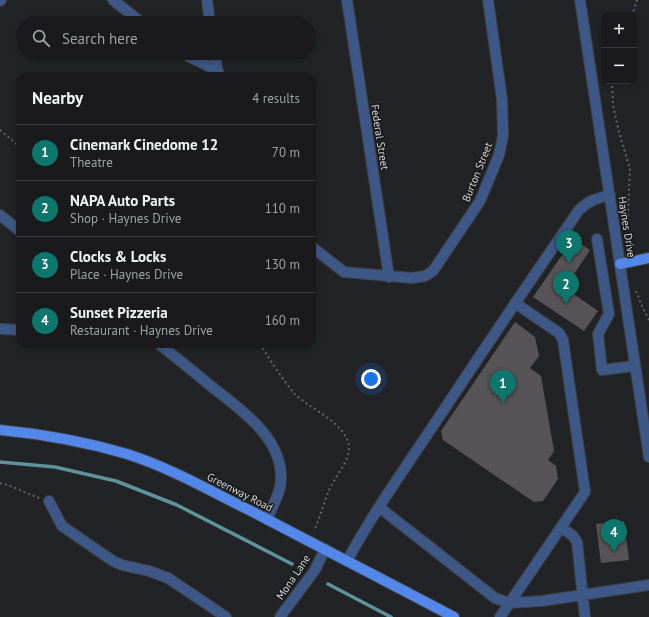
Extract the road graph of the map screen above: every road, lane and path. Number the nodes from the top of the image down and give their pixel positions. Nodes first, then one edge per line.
1 (113, 0) edge
2 (207, 0) edge
3 (347, 0) edge
4 (488, 0) edge
5 (580, 0) edge
6 (637, 0) edge
7 (632, 12) edge
8 (133, 16) edge
9 (209, 16) edge
10 (194, 60) edge
11 (216, 60) edge
12 (215, 72) edge
13 (218, 72) edge
14 (612, 84) edge
15 (0, 130) edge
16 (16, 144) edge
17 (610, 195) junction
18 (0, 214) edge
19 (16, 228) edge
20 (627, 236) dead end
21 (597, 239) dead end
22 (316, 250) edge
23 (649, 258) edge
24 (620, 264) junction
25 (389, 277) junction
26 (635, 288) dead end
27 (515, 303) junction
28 (649, 320) edge
29 (0, 329) edge
30 (16, 330) edge
31 (164, 348) edge
32 (263, 348) edge
33 (635, 366) junction
34 (0, 430) edge
35 (649, 457) edge
36 (0, 483) edge
37 (49, 501) joint
38 (379, 506) junction
39 (267, 519) junction
40 (317, 524) dead end
41 (561, 527) junction
42 (325, 549) junction
43 (347, 561) junction
44 (649, 586) edge
45 (583, 595) junction
46 (509, 603) junction
47 (226, 617) edge
48 (281, 617) edge
49 (454, 617) edge
50 (500, 617) edge
51 (585, 617) edge

1 - 8 street
2 - 9 street
3 - 25 street, Federal Street
4 - 25 street, Burton Street
5 - 17 street, Haynes Drive
6 - 7 path
10 - 12 street
11 - 13 street
14 - 20 path
15 - 16 path
17 - 24 street, Haynes Drive
17 - 27 street
18 - 19 street
21 - 33 street
22 - 25 street, Burton Street
23 - 24 main road
24 - 33 street, Haynes Drive
26 - 28 path
27 - 38 street
27 - 41 street
29 - 30 street
31 - 39 street
32 - 40 path
33 - 35 street, Haynes Drive
34 - 39 main road, Greenway Road
36 - 37 path
37 - 47 street
38 - 43 street
38 - 46 street
39 - 42 main road, Greenway Road
41 - 45 street
41 - 46 street
42 - 43 main road, Greenway Road
42 - 48 street, Mona Lane
43 - 49 main road, Greenway Road
44 - 45 street
45 - 46 street
45 - 51 street
46 - 50 street

